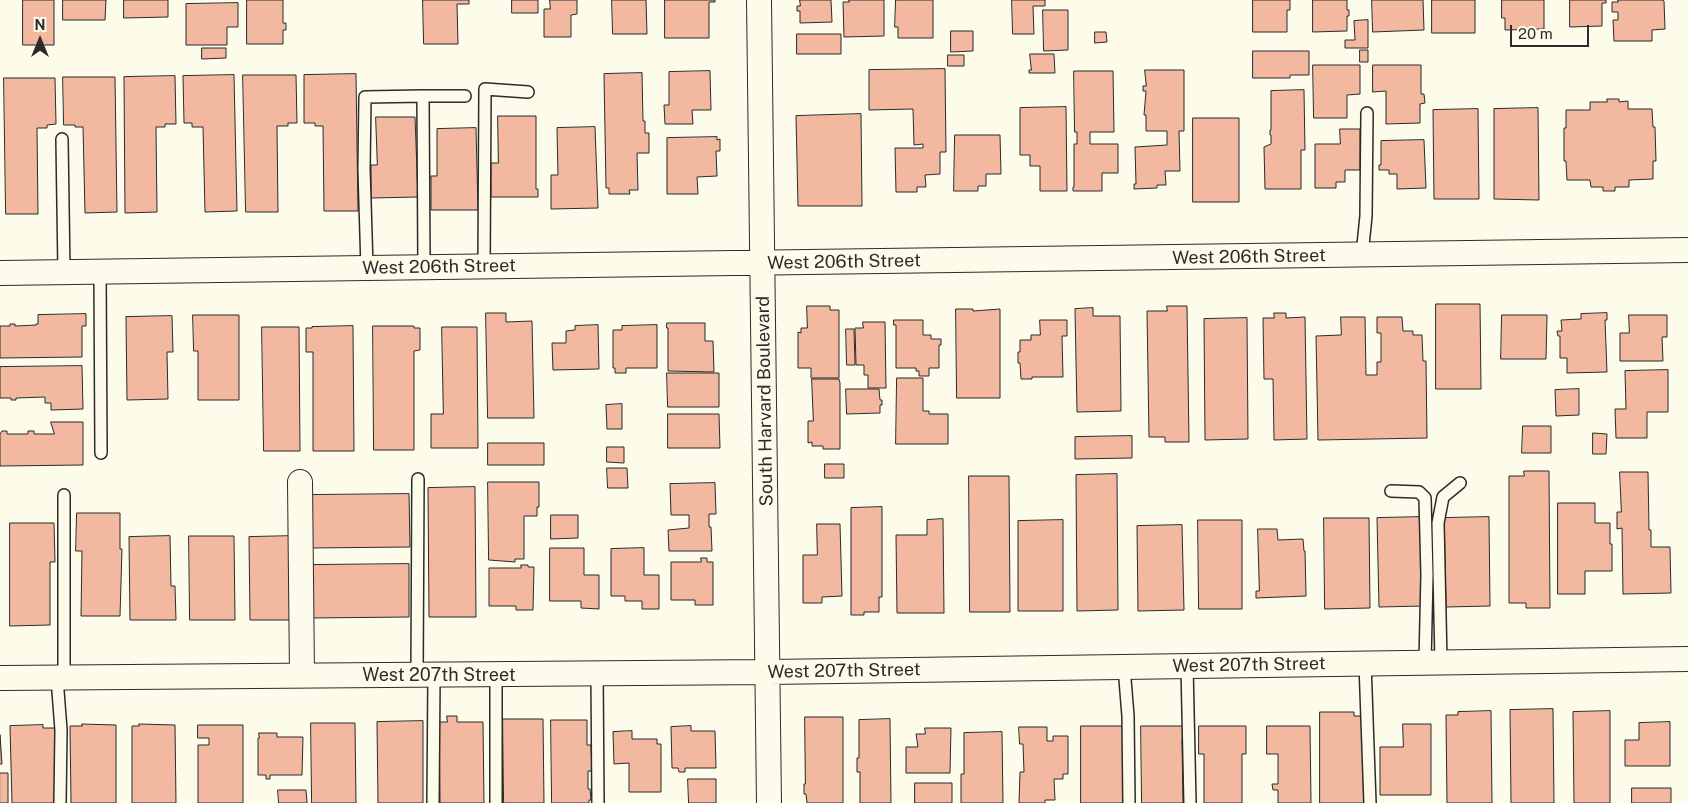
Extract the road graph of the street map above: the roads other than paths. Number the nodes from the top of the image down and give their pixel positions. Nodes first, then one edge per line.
1 (759, 0) edge
2 (528, 92) dead end
3 (424, 96) junction
4 (465, 96) dead end
5 (1367, 113) dead end
6 (62, 139) dead end
7 (1688, 250) edge
8 (1362, 255) junction
9 (763, 263) junction
10 (424, 267) junction
11 (484, 267) junction
12 (367, 268) junction
13 (64, 272) junction
14 (100, 272) junction
15 (0, 273) edge
16 (101, 453) dead end
17 (418, 479) dead end
18 (300, 482) dead end
19 (1460, 483) dead end
20 (1390, 491) dead end
21 (64, 495) dead end
22 (1688, 659) edge
23 (1433, 662) junction
24 (1365, 663) junction
25 (1187, 666) junction
26 (1124, 667) junction
27 (768, 672) junction
28 (597, 673) junction
29 (496, 674) junction
30 (426, 675) junction
31 (302, 676) junction
32 (0, 678) edge
33 (60, 678) junction
34 (60, 803) edge
35 (433, 803) edge
36 (496, 803) edge
37 (598, 803) edge
38 (769, 803) edge
39 (1129, 803) edge
40 (1190, 803) edge
41 (1370, 803) edge

1 - 9 street, South Harvard Boulevard
2 - 11 lane
3 - 4 lane
3 - 10 lane
3 - 12 lane
5 - 8 lane
6 - 13 lane
7 - 8 street, West 206th Street
8 - 9 street, West 206th Street
9 - 11 street, West 206th Street
9 - 27 street, South Harvard Boulevard
10 - 11 street, West 206th Street
10 - 12 street, West 206th Street
12 - 14 street, West 206th Street
13 - 14 street, West 206th Street
13 - 15 street, West 206th Street
14 - 16 lane
17 - 30 lane
18 - 31 street
19 - 23 lane
20 - 23 lane
21 - 33 lane
22 - 23 street, West 207th Street
23 - 24 street, West 207th Street
24 - 25 street, West 207th Street
24 - 41 lane
25 - 26 street, West 207th Street
25 - 40 lane
26 - 27 street, West 207th Street
26 - 39 lane
27 - 28 street, West 207th Street
27 - 38 street, South Harvard Boulevard
28 - 29 street, West 207th Street
28 - 37 lane
29 - 30 street, West 207th Street
29 - 36 lane
30 - 31 street, West 207th Street
30 - 35 lane
31 - 33 street, West 207th Street
32 - 33 street, West 207th Street
33 - 34 lane

